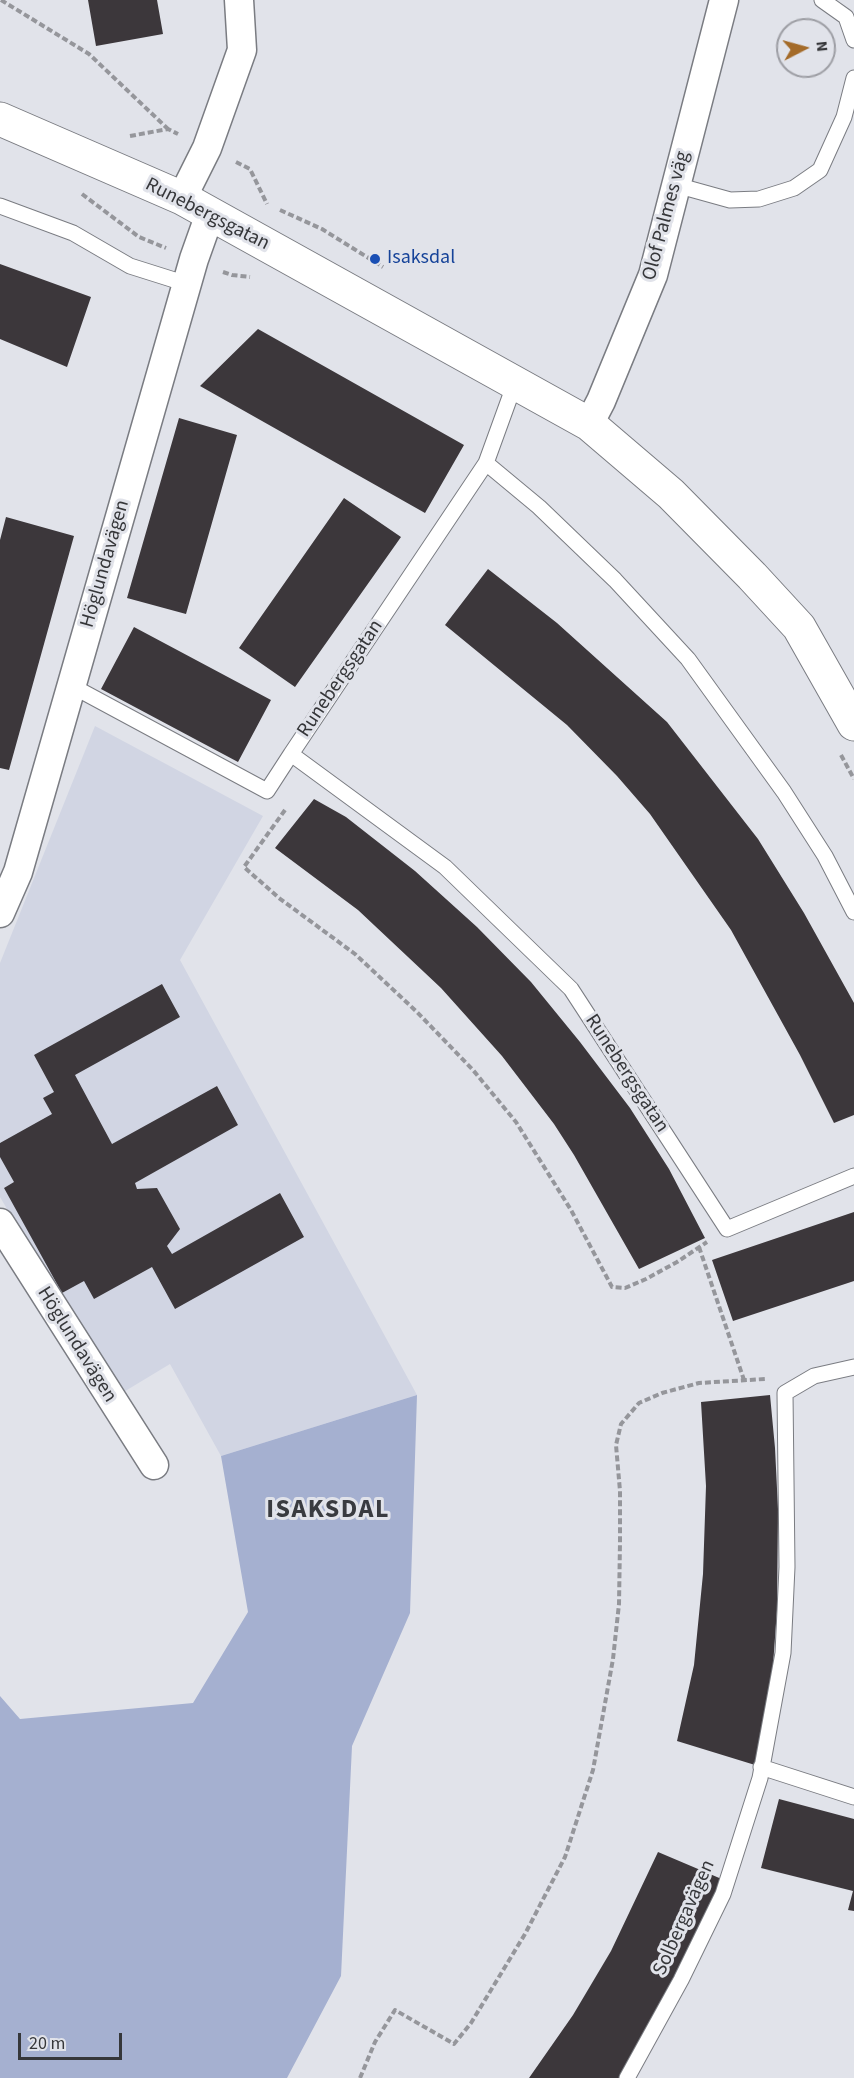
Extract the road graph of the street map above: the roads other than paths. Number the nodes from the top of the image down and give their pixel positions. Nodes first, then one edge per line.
1 (238, 0) edge
2 (724, 0) edge
3 (822, 0) edge
4 (854, 40) edge
5 (854, 78) edge
6 (0, 119) edge
7 (676, 184) junction
8 (182, 198) junction
9 (0, 206) edge
10 (210, 214) junction
11 (190, 271) junction
12 (515, 383) junction
13 (589, 424) junction
14 (486, 463) junction
15 (72, 686) junction
16 (846, 737) edge
17 (291, 754) junction
18 (854, 912) edge
19 (0, 914) edge
20 (854, 1176) edge
21 (0, 1223) edge
22 (854, 1367) edge
23 (154, 1465) dead end
24 (761, 1767) junction
25 (854, 1797) edge
26 (627, 2078) edge

1 - 8 street
2 - 7 street, Olof Palmes väg
3 - 4 lane
5 - 7 lane
6 - 8 street, Runebergsgatan
7 - 13 street, Olof Palmes väg
8 - 10 street, Runebergsgatan
9 - 11 lane
10 - 11 street, Höglundavägen
10 - 12 street, Runebergsgatan
11 - 15 street, Höglundavägen
12 - 13 street, Runebergsgatan
12 - 14 lane, Runebergsgatan
13 - 16 street, Runebergsgatan
14 - 17 lane, Runebergsgatan
14 - 18 lane
15 - 17 lane
15 - 19 street, Höglundavägen
17 - 20 lane, Runebergsgatan
21 - 23 street, Höglundavägen
22 - 24 lane, Solbergavägen
24 - 25 lane
24 - 26 lane, Solbergavägen

